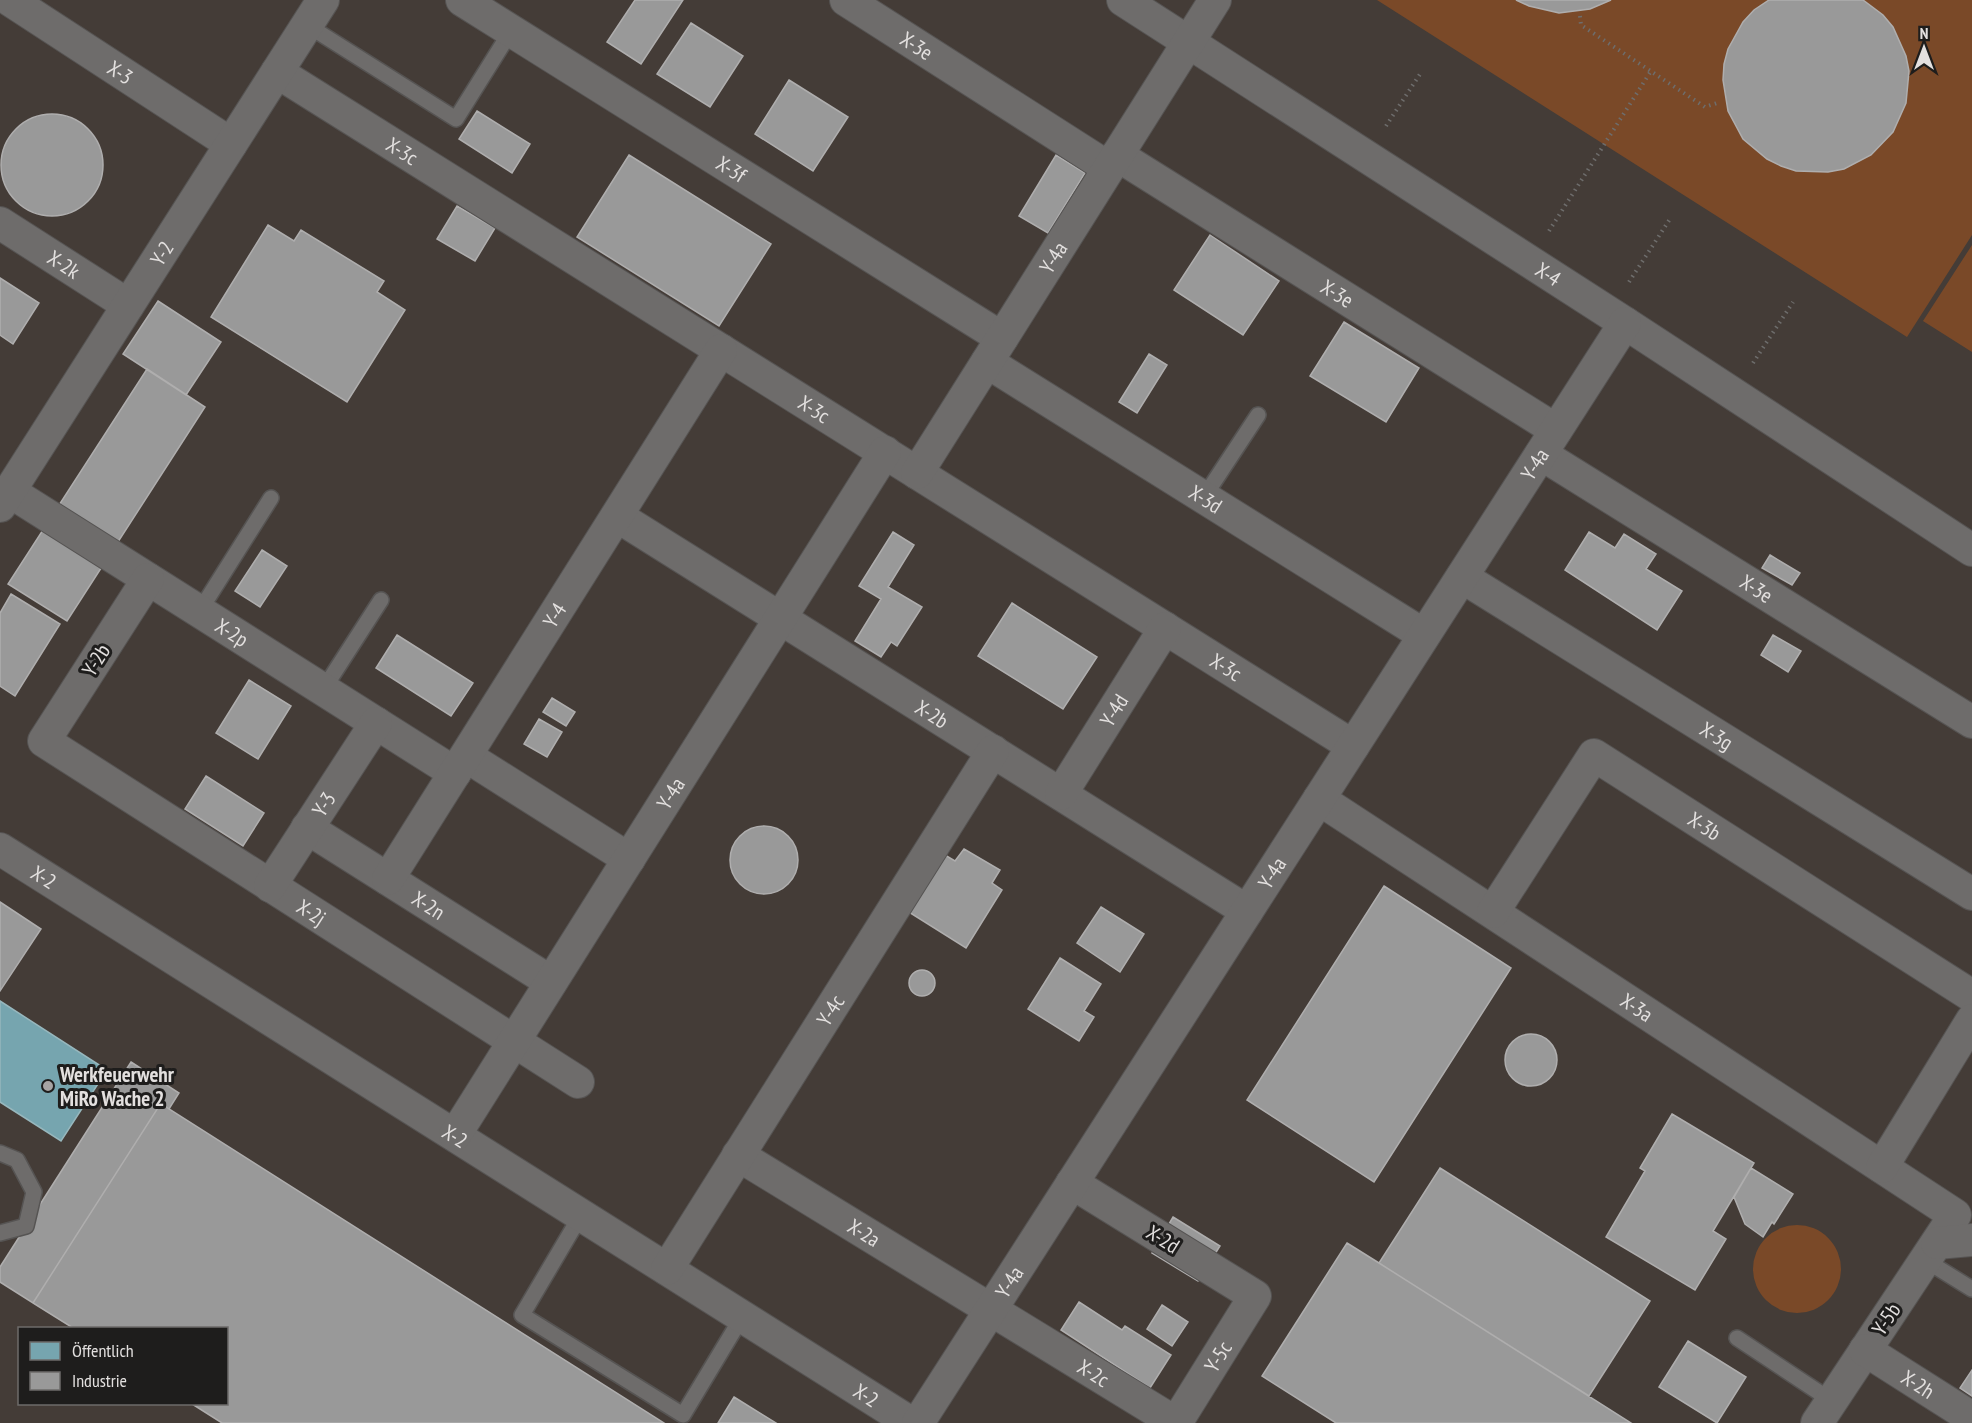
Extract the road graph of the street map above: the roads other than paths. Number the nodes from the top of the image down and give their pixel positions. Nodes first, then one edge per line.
1 (10, 0) edge
2 (462, 0) edge
3 (846, 0) edge
4 (1123, 0) edge
5 (1215, 0) edge
6 (315, 13) edge
7 (512, 31) junction
8 (1188, 43) junction
9 (277, 72) junction
10 (231, 144) junction
11 (1113, 162) junction
12 (0, 224) edge
13 (128, 305) junction
14 (1617, 318) junction
15 (721, 350) junction
16 (995, 350) junction
17 (1258, 415) dead end
18 (1548, 442) junction
19 (885, 452) junction
20 (918, 473) junction
21 (1204, 497) junction
22 (271, 498) dead end
23 (5, 499) edge
24 (617, 516) junction
25 (1972, 550) edge
26 (1461, 577) junction
27 (147, 579) junction
28 (381, 600) dead end
29 (199, 612) junction
30 (780, 618) junction
31 (1165, 628) junction
32 (1424, 635) junction
33 (323, 690) junction
34 (1972, 722) edge
35 (376, 723) junction
36 (44, 741) joint
37 (1353, 746) junction
38 (993, 751) junction
39 (461, 764) junction
40 (1061, 794) junction
41 (1319, 799) junction
42 (307, 828) junction
43 (0, 849) edge
44 (629, 859) junction
45 (388, 879) junction
46 (270, 886) junction
47 (1972, 894) edge
48 (1247, 911) junction
49 (1493, 912) junction
50 (551, 982) junction
51 (1972, 996) edge
52 (1972, 1020) edge
53 (514, 1041) junction
54 (578, 1082) dead end
55 (455, 1135) junction
56 (0, 1153) edge
57 (738, 1155) junction
58 (1882, 1167) junction
59 (1072, 1183) junction
60 (581, 1215) junction
61 (1955, 1215) joint
62 (0, 1233) edge
63 (1972, 1240) edge
64 (1931, 1251) junction
65 (667, 1269) junction
66 (1972, 1289) edge
67 (1254, 1296) joint
68 (991, 1310) junction
69 (742, 1317) junction
70 (1737, 1338) dead end
71 (1865, 1350) junction
72 (1825, 1412) edge
73 (1972, 1418) edge
74 (1187, 1419) edge
75 (911, 1423) edge
76 (918, 1423) edge

1 - 10 street, X-3
2 - 7 street, X-3f
3 - 11 street, X-3e
4 - 8 street, X-4
5 - 8 street
6 - 7 lane
6 - 9 street, Y-2
7 - 16 street, X-3f
8 - 11 street, Y-4a
8 - 14 street, X-4
9 - 10 street, Y-2
9 - 15 street, X-3c
10 - 13 street, Y-2
11 - 16 street, Y-4a
11 - 18 street, X-3e
12 - 13 street, X-2k
13 - 23 street, Y-2
14 - 18 street, Y-4a
14 - 25 street, X-4
15 - 19 street, X-3c
15 - 24 street, Y-4
16 - 20 street, Y-4a
16 - 21 street, X-3d
17 - 21 lane
18 - 26 street, Y-4a
18 - 34 street, X-3e
19 - 20 street, X-3c
19 - 30 street, Y-4a
20 - 31 street, X-3c
21 - 32 street, X-3d
22 - 29 lane
23 - 27 street, X-2p
24 - 30 street, X-2b
24 - 39 street, Y-4
26 - 32 street, Y-4a
26 - 47 street, X-3g
27 - 29 street, X-2p
27 - 36 street, Y-2b
28 - 33 lane
29 - 33 street, X-2p
30 - 38 street, X-2b
30 - 44 street, Y-4a
31 - 37 street, X-3c
31 - 40 street, Y-4d
32 - 37 street, Y-4a
33 - 35 street, X-2p
35 - 39 street, X-2p
35 - 42 street, Y-3
36 - 46 street, X-2j
37 - 41 street, Y-4a
38 - 40 street, X-2b
38 - 57 street, Y-4c
39 - 44 street, X-2p
39 - 45 street, Y-4
40 - 48 street, X-2b
41 - 48 street, Y-4a
41 - 49 street, X-3a
42 - 45 street, X-2n
42 - 46 street, Y-3
43 - 55 street, X-2
44 - 50 street, Y-4a
45 - 50 street, X-2n
46 - 53 street, X-2j
48 - 59 street, Y-4a
49 - 51 street, X-3b
49 - 58 street, X-3a
50 - 53 street, Y-4a
52 - 58 street
53 - 54 street, X-2j
53 - 55 street, Y-4a
55 - 60 street, X-2
56 - 62 lane
57 - 65 street, Y-4c
57 - 68 street, X-2a
58 - 61 street, X-3a
59 - 67 street, X-2d
59 - 68 street, Y-4a
60 - 65 street, X-2
60 - 69 lane
61 - 64 street, Y-5b
63 - 64 street
64 - 66 lane
64 - 71 street, Y-5b
65 - 69 street, X-2
67 - 74 street, Y-5c
68 - 74 street, X-2c
68 - 76 street, Y-4a
69 - 75 street, X-2
70 - 72 lane
71 - 72 street, Y-5b
71 - 73 street, X-2h

